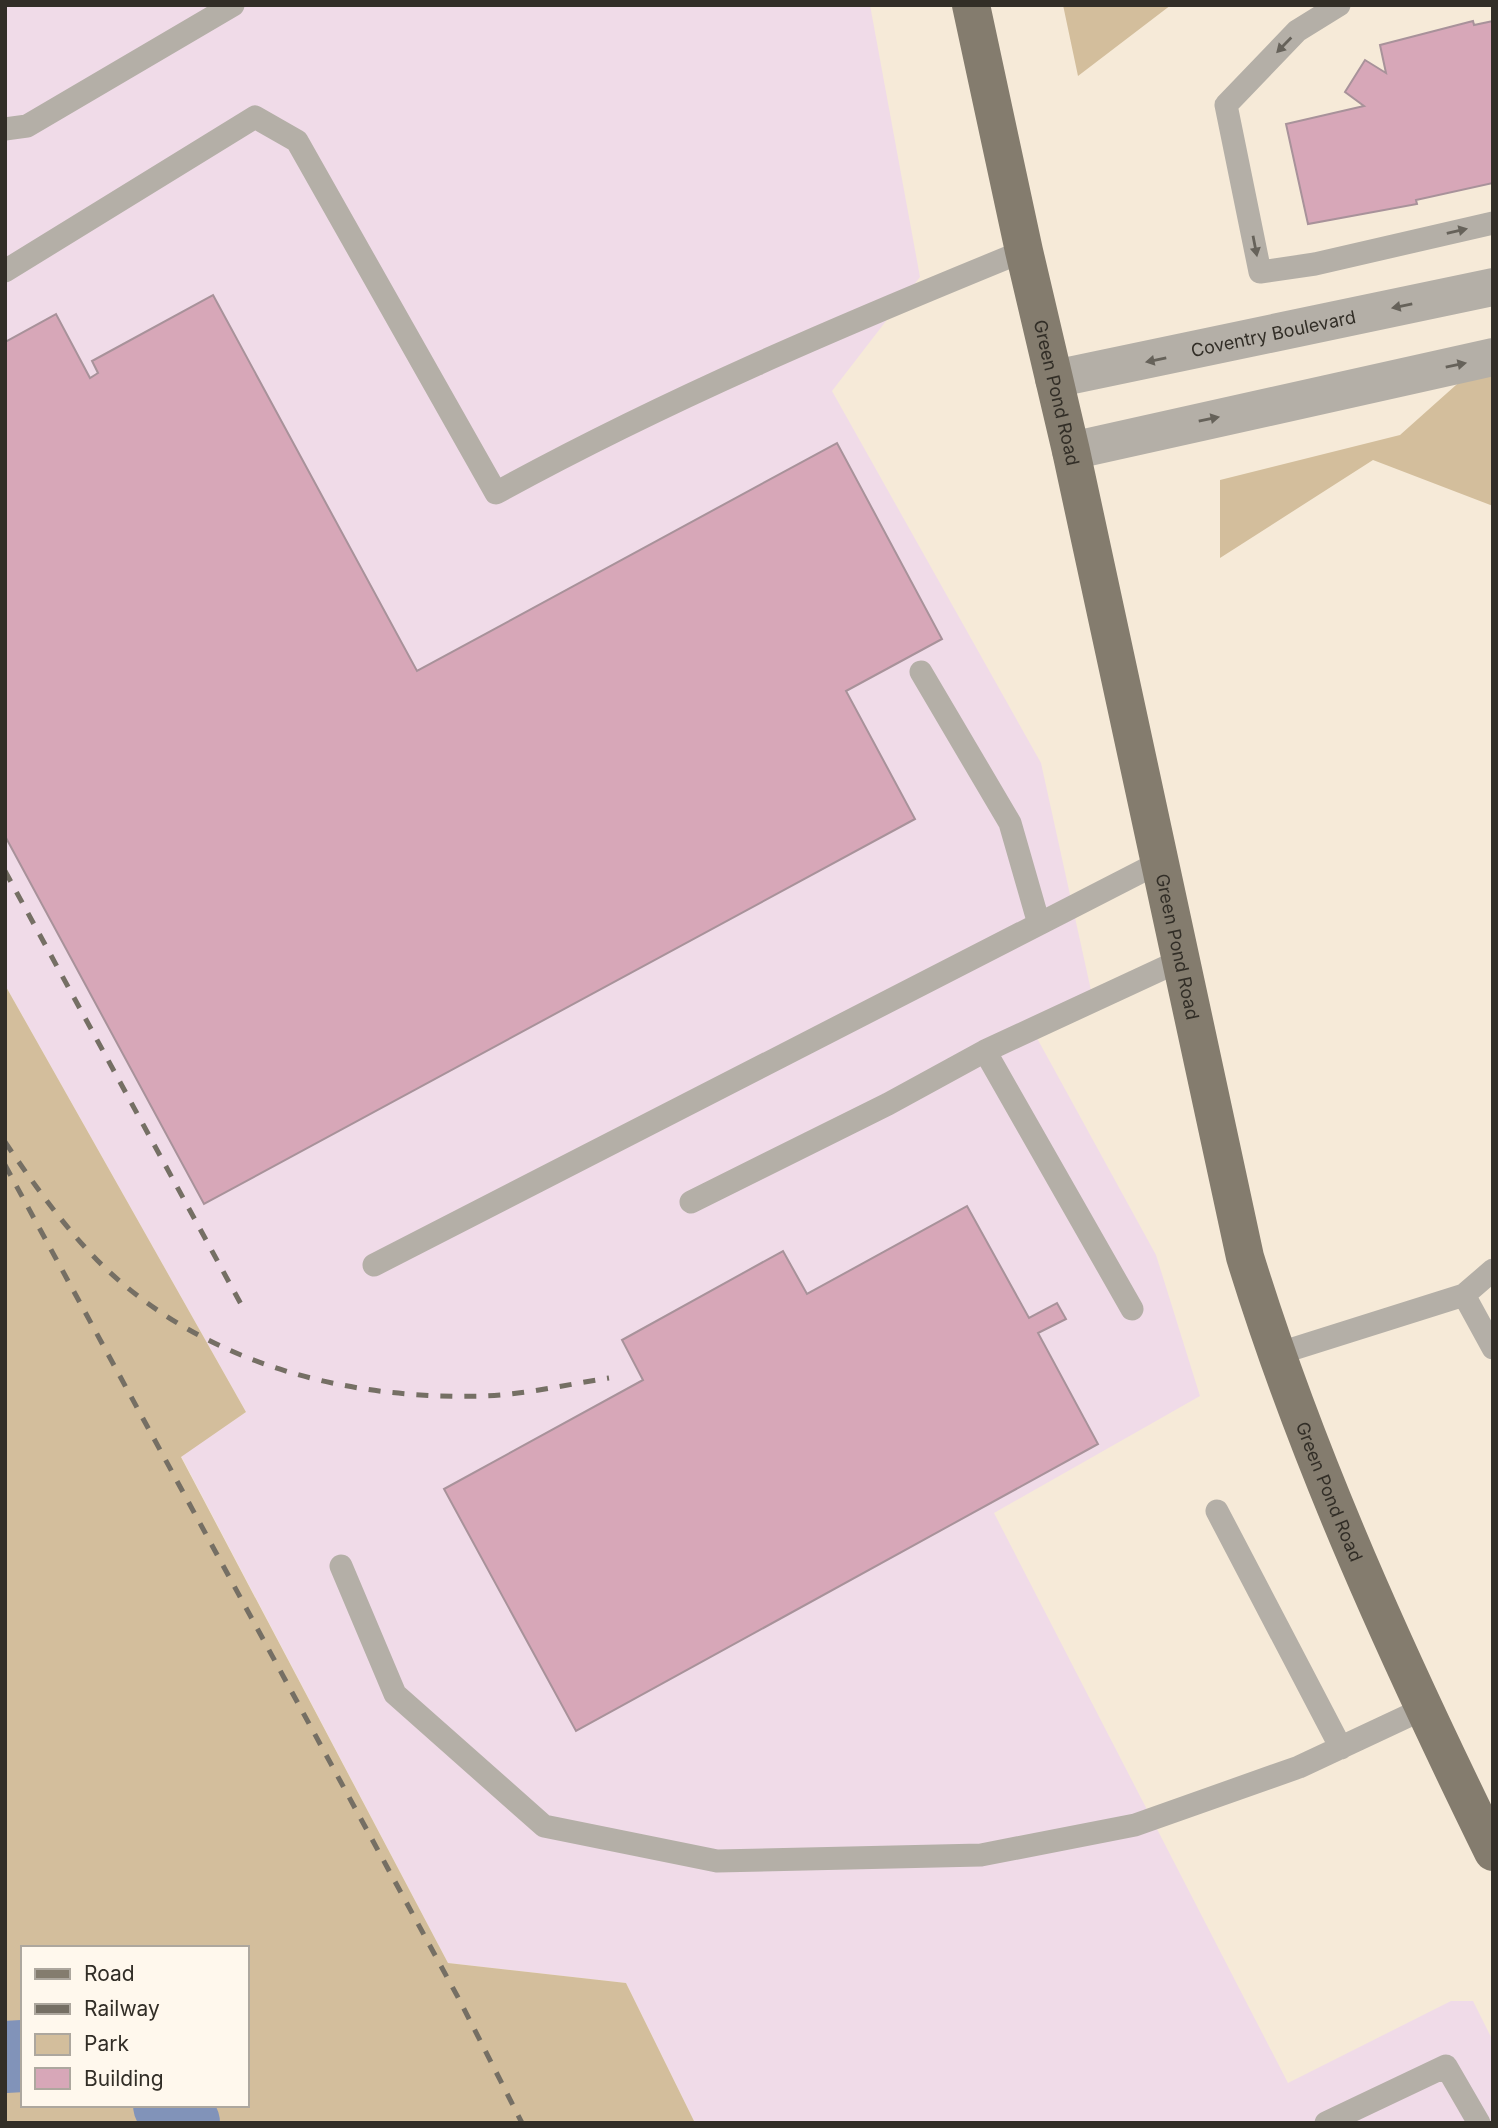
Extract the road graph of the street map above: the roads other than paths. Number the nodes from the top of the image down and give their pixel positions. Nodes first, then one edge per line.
1 (233, 5) edge
2 (971, 5) edge
3 (1339, 5) edge
4 (5, 129) edge
5 (1493, 223) edge
6 (1024, 251) junction
7 (5, 271) edge
8 (1493, 287) edge
9 (1493, 357) edge
10 (1054, 379) junction
11 (1071, 451) junction
12 (921, 671) dead end
13 (1158, 863) junction
14 (1039, 924) junction
15 (1179, 961) junction
16 (985, 1051) junction
17 (691, 1202) dead end
18 (374, 1265) dead end
19 (1493, 1270) edge
20 (1464, 1295) junction
21 (1132, 1309) dead end
22 (1493, 1348) edge
23 (1277, 1354) junction
24 (1217, 1511) dead end
25 (341, 1566) dead end
26 (1425, 1708) junction
27 (1341, 1748) junction
28 (1493, 1852) edge
29 (1476, 2122) edge
30 (1326, 2123) edge

1 - 4 lane
2 - 6 main road, Green Pond Road
3 -> 5 lane
6 - 7 lane
6 - 10 main road, Green Pond Road
8 -> 10 street, Coventry Boulevard
11 -> 9 street
10 - 11 main road, Green Pond Road
11 - 13 main road, Green Pond Road
12 - 14 lane
13 - 14 lane
13 - 15 main road, Green Pond Road
14 - 18 lane
15 - 16 lane
15 - 23 main road, Green Pond Road
16 - 17 lane
16 - 21 lane
19 - 20 lane
20 - 22 lane
20 - 23 lane
23 - 26 main road, Green Pond Road
24 - 27 lane
25 - 27 lane
26 - 27 lane
26 - 28 main road, Green Pond Road
29 - 30 lane

